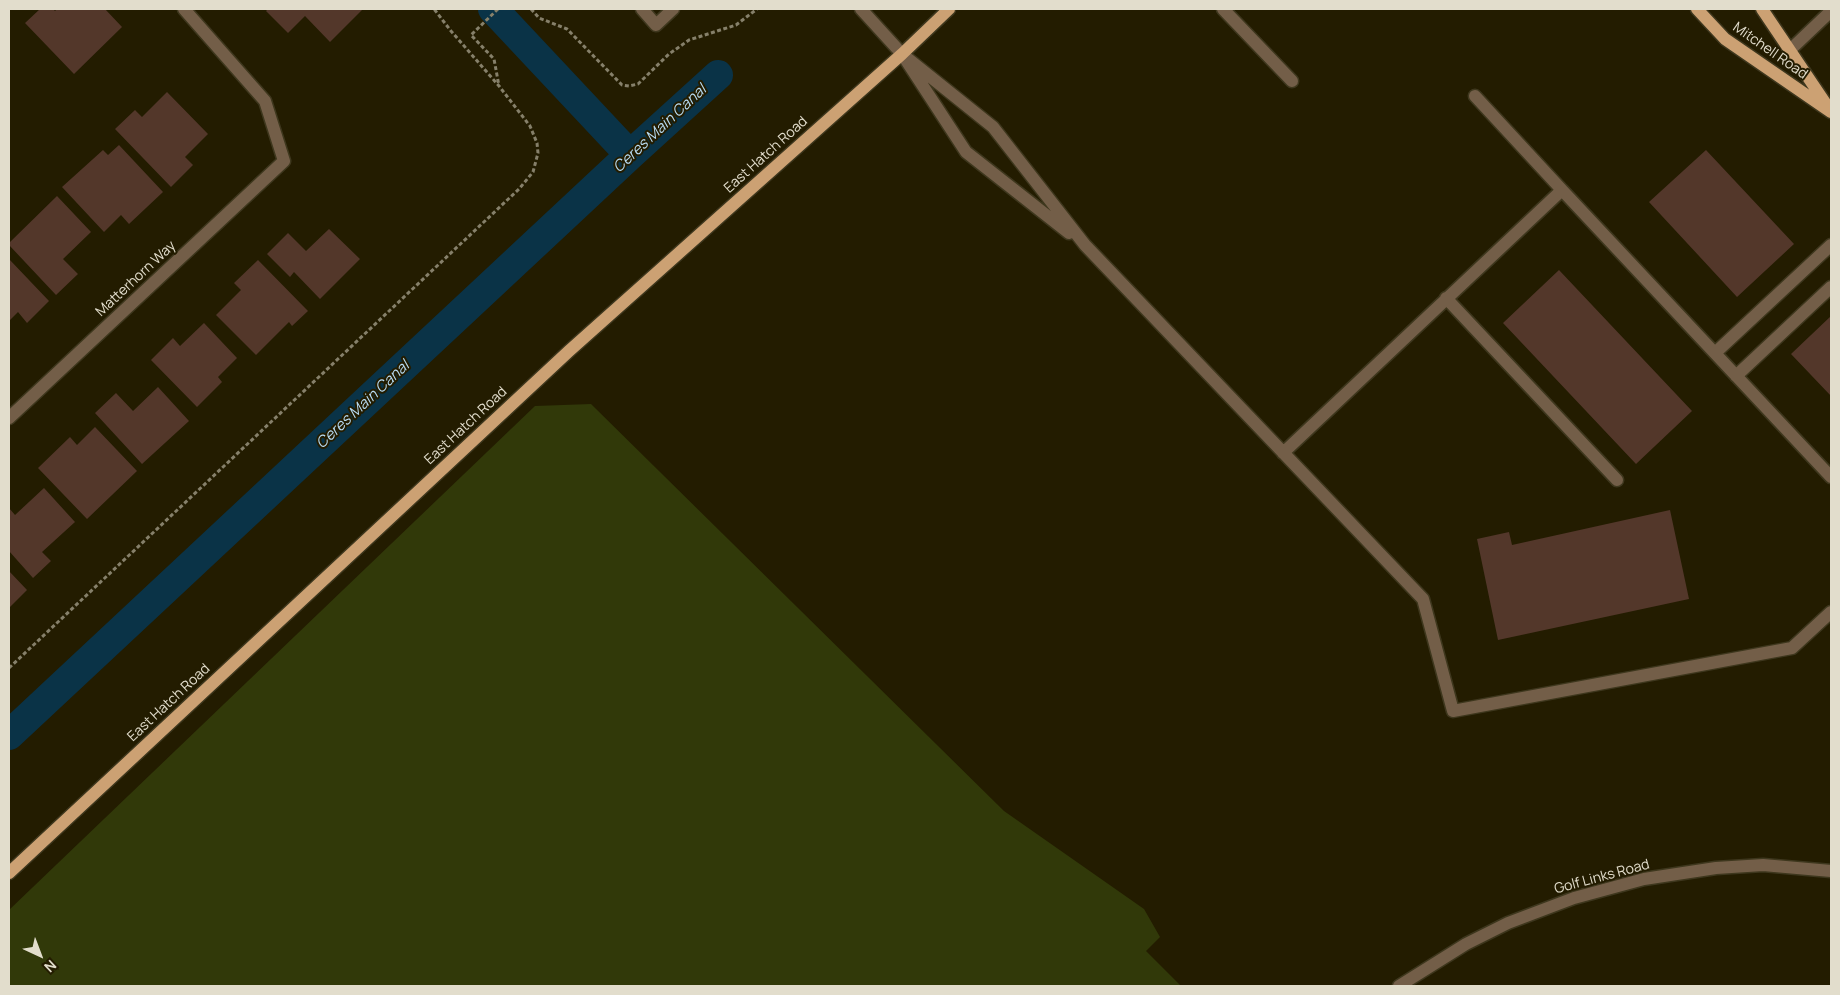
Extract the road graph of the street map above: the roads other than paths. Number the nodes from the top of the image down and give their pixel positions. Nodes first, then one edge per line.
1 (184, 9) edge
2 (642, 9) edge
3 (673, 9) edge
4 (861, 9) edge
5 (949, 9) edge
6 (1223, 9) edge
7 (1696, 9) edge
8 (1762, 9) edge
9 (1831, 11) edge
10 (1790, 50) junction
11 (902, 54) junction
12 (1292, 80) dead end
13 (1475, 96) dead end
14 (1831, 112) edge
15 (1562, 190) junction
16 (1084, 245) junction
17 (1831, 245) edge
18 (1831, 287) edge
19 (1446, 298) junction
20 (1715, 353) junction
21 (1736, 376) junction
22 (9, 418) edge
23 (1283, 452) junction
24 (1831, 477) edge
25 (1617, 480) dead end
26 (1831, 612) edge
27 (1831, 871) edge
28 (9, 873) edge
29 (1400, 986) edge

1 - 22 street, Matterhorn Way
2 - 3 street
4 - 11 street
5 - 11 main road, East Hatch Road
6 - 12 street
7 - 14 main road, Mitchell Road
8 - 10 main road, Mitchell Road
9 - 10 street
10 - 14 main road, Mitchell Road
11 - 16 street
11 - 16 street
11 - 28 main road, East Hatch Road
13 - 15 street
15 - 19 street
15 - 20 street
16 - 23 street
17 - 20 street
18 - 21 street
19 - 23 street
19 - 25 street
20 - 21 street
21 - 24 street
23 - 26 street
27 - 29 street, Golf Links Road

